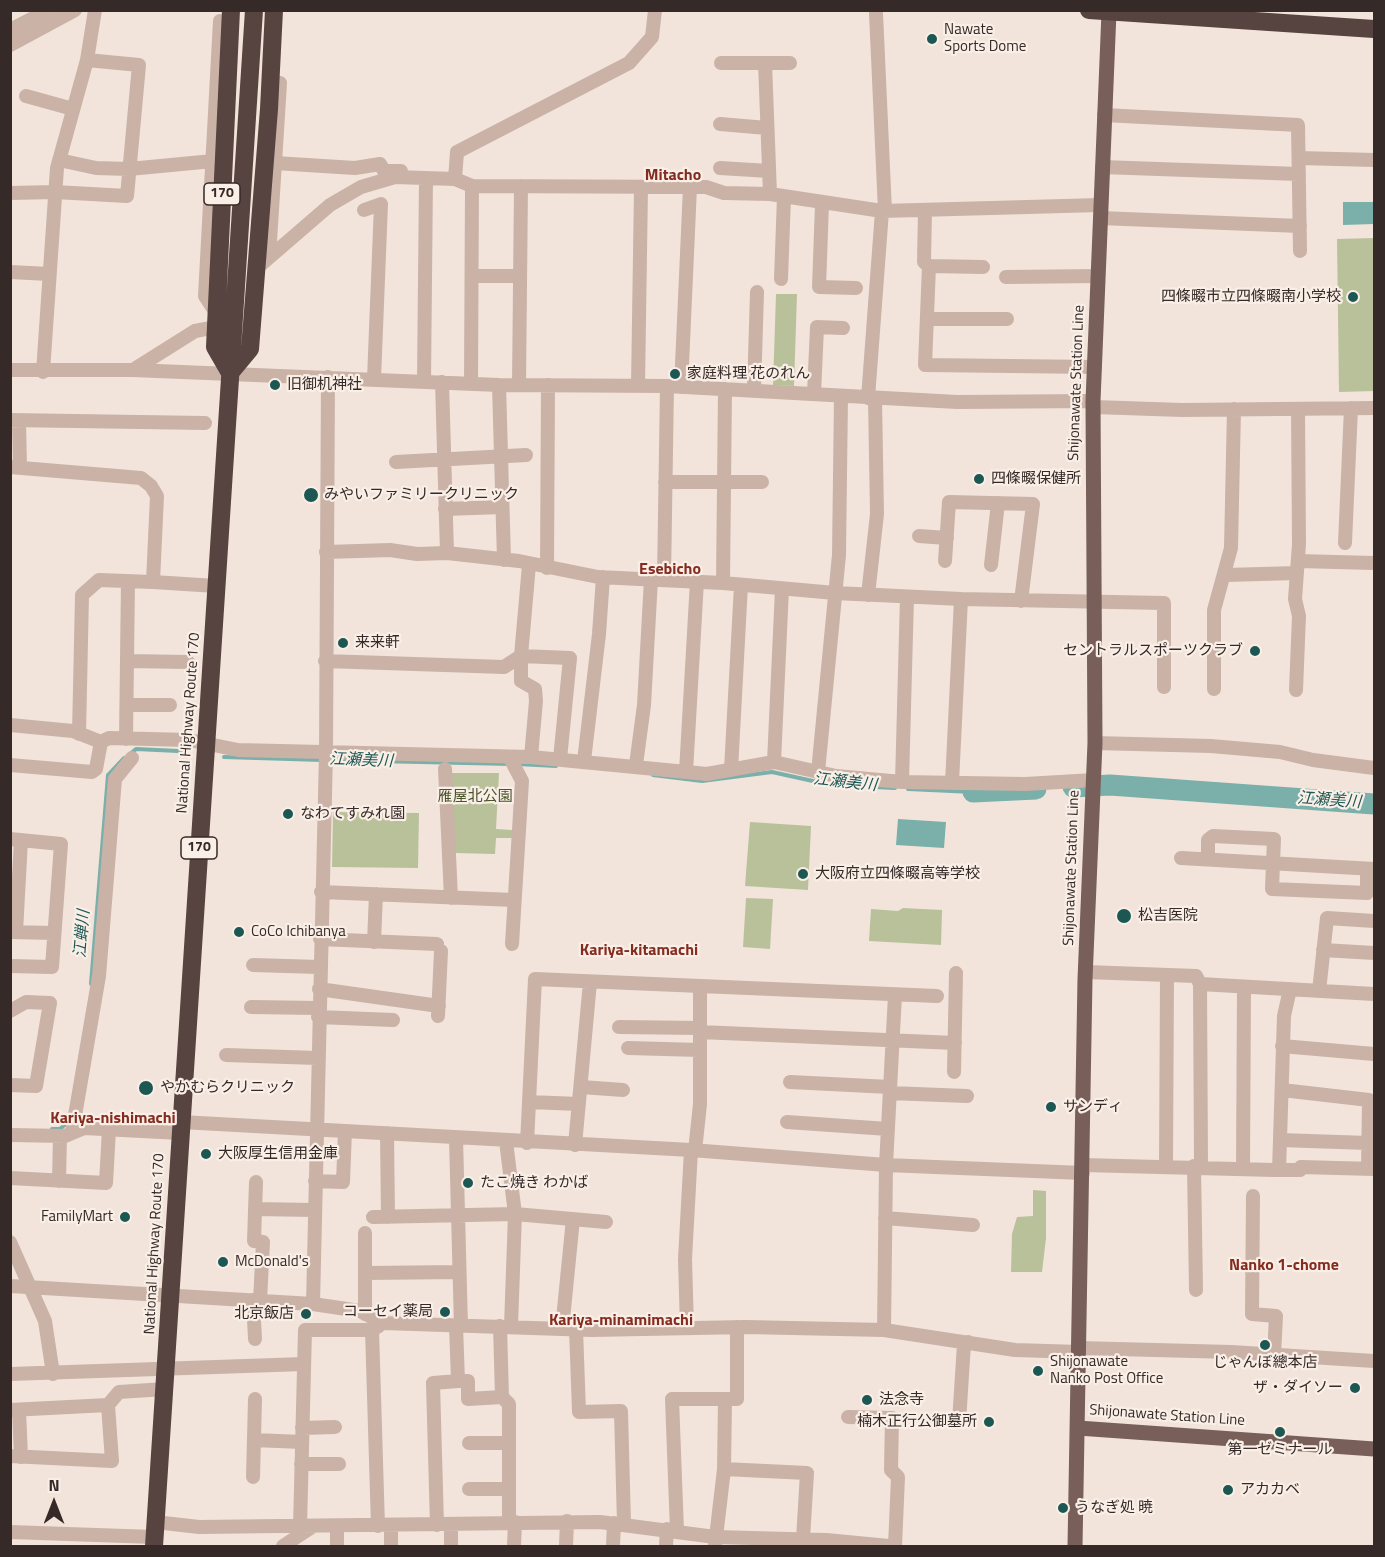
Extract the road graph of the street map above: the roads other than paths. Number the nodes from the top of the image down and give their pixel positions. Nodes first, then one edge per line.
1 (49, 10) edge
2 (75, 10) edge
3 (94, 10) edge
4 (254, 10) edge
5 (274, 10) edge
6 (655, 10) edge
7 (1089, 10) edge
8 (1260, 10) edge
9 (1109, 11) edge
10 (876, 13) dead end
11 (226, 16) edge
12 (1374, 18) edge
13 (1374, 29) edge
14 (10, 30) edge
15 (10, 45) edge
16 (87, 60) junction
17 (721, 63) dead end
18 (765, 63) junction
19 (790, 63) dead end
20 (280, 83) dead end
21 (26, 96) dead end
22 (73, 109) junction
23 (1104, 115) junction
24 (720, 124) dead end
25 (767, 128) junction
26 (1299, 158) junction
27 (59, 160) junction
28 (1374, 160) edge
29 (213, 161) junction
30 (275, 163) junction
31 (1102, 167) junction
32 (720, 168) dead end
33 (129, 169) junction
34 (769, 171) junction
35 (1299, 174) junction
36 (411, 177) junction
37 (426, 178) junction
38 (455, 179) junction
39 (472, 186) junction
40 (521, 186) junction
41 (641, 187) junction
42 (690, 187) junction
43 (55, 192) junction
44 (10, 193) edge
45 (777, 196) junction
46 (822, 204) junction
47 (364, 210) dead end
48 (925, 210) junction
49 (883, 211) junction
50 (1100, 211) junction
51 (1300, 226) junction
52 (1300, 251) dead end
53 (263, 262) junction
54 (929, 266) junction
55 (983, 267) dead end
56 (10, 272) edge
57 (49, 274) junction
58 (472, 276) junction
59 (520, 276) junction
60 (1098, 276) junction
61 (1006, 277) dead end
62 (781, 279) dead end
63 (856, 288) dead end
64 (757, 292) dead end
65 (927, 319) junction
66 (1007, 319) dead end
67 (216, 320) junction
68 (843, 328) dead end
69 (1095, 367) junction
70 (10, 370) edge
71 (133, 370) junction
72 (43, 372) junction
73 (230, 373) junction
74 (328, 377) junction
75 (374, 379) junction
76 (424, 381) junction
77 (442, 382) junction
78 (471, 383) junction
79 (499, 385) junction
80 (519, 385) junction
81 (548, 385) junction
82 (638, 386) junction
83 (667, 386) junction
84 (681, 387) junction
85 (725, 389) junction
86 (754, 391) junction
87 (814, 394) junction
88 (841, 396) junction
89 (872, 398) junction
90 (1093, 404) junction
91 (1350, 408) junction
92 (1374, 408) edge
93 (1234, 409) junction
94 (1298, 409) junction
95 (15, 421) edge
96 (205, 423) dead end
97 (526, 455) dead end
98 (501, 456) junction
99 (444, 459) junction
100 (396, 462) dead end
101 (15, 468) edge
102 (665, 482) junction
103 (726, 482) junction
104 (762, 482) dead end
105 (998, 503) junction
106 (502, 507) junction
107 (445, 509) junction
108 (919, 536) dead end
109 (947, 538) junction
110 (1345, 543) dead end
111 (326, 552) junction
112 (447, 553) junction
113 (504, 560) junction
114 (945, 561) dead end
115 (1374, 563) edge
116 (529, 565) junction
117 (991, 565) dead end
118 (1298, 567) junction
119 (547, 568) junction
120 (1224, 575) junction
121 (603, 577) junction
122 (658, 579) junction
123 (128, 581) junction
124 (697, 581) junction
125 (153, 582) junction
126 (723, 583) junction
127 (216, 585) junction
128 (741, 585) junction
129 (782, 589) junction
130 (835, 593) junction
131 (868, 595) junction
132 (907, 597) junction
133 (961, 599) junction
134 (1021, 601) junction
135 (1092, 603) junction
136 (521, 656) junction
137 (127, 661) junction
138 (325, 661) junction
139 (188, 662) dead end
140 (1164, 687) dead end
141 (1214, 689) dead end
142 (1296, 690) dead end
143 (127, 705) junction
144 (170, 705) dead end
145 (10, 725) edge
146 (80, 734) junction
147 (126, 738) junction
148 (101, 742) junction
149 (206, 743) junction
150 (1095, 743) junction
151 (326, 753) junction
152 (531, 757) junction
153 (132, 758) dead end
154 (510, 758) junction
155 (560, 759) junction
156 (584, 761) junction
157 (774, 762) junction
158 (10, 765) edge
159 (636, 765) junction
160 (1374, 768) edge
161 (445, 769) dead end
162 (731, 770) junction
163 (686, 771) junction
164 (818, 772) junction
165 (902, 782) junction
166 (952, 783) junction
167 (1094, 785) junction
168 (16, 840) edge
169 (1181, 858) dead end
170 (1208, 859) junction
171 (1274, 863) junction
172 (1371, 869) edge
173 (321, 892) junction
174 (375, 894) junction
175 (451, 898) junction
176 (514, 900) junction
177 (1374, 921) edge
178 (13, 932) edge
179 (54, 933) junction
180 (320, 939) junction
181 (374, 942) junction
182 (512, 944) dead end
183 (1323, 950) junction
184 (1374, 953) edge
185 (253, 965) dead end
186 (10, 966) edge
187 (319, 967) junction
188 (1086, 972) junction
189 (956, 973) dead end
190 (1167, 975) junction
191 (590, 982) junction
192 (1200, 984) junction
193 (700, 986) junction
194 (1244, 987) junction
195 (319, 989) junction
196 (1290, 989) junction
197 (1319, 991) junction
198 (1374, 994) edge
199 (895, 995) junction
200 (937, 996) dead end
201 (251, 1007) dead end
202 (10, 1011) edge
203 (318, 1012) junction
204 (393, 1020) dead end
205 (620, 1027) dead end
206 (700, 1030) junction
207 (893, 1039) junction
208 (955, 1043) junction
209 (1282, 1046) junction
210 (628, 1048) dead end
211 (700, 1050) junction
212 (1374, 1054) edge
213 (226, 1055) dead end
214 (317, 1058) junction
215 (954, 1072) dead end
216 (790, 1082) dead end
217 (10, 1085) edge
218 (580, 1087) junction
219 (623, 1090) dead end
220 (890, 1090) junction
221 (1282, 1090) junction
222 (967, 1096) dead end
223 (1372, 1100) edge
224 (529, 1102) junction
225 (579, 1104) junction
226 (787, 1122) dead end
227 (180, 1127) junction
228 (109, 1129) junction
229 (316, 1129) junction
230 (888, 1129) junction
231 (345, 1131) junction
232 (387, 1133) junction
233 (66, 1134) junction
234 (10, 1135) edge
235 (456, 1138) junction
236 (1280, 1140) junction
237 (506, 1141) junction
238 (526, 1143) junction
239 (1368, 1143) junction
240 (575, 1145) junction
241 (693, 1151) junction
242 (886, 1165) junction
243 (1166, 1166) junction
244 (1197, 1166) junction
245 (1371, 1168) edge
246 (1083, 1169) junction
247 (1244, 1169) junction
248 (1279, 1170) junction
249 (10, 1178) edge
250 (59, 1181) junction
251 (315, 1181) junction
252 (256, 1182) dead end
253 (1253, 1196) dead end
254 (255, 1209) junction
255 (314, 1210) junction
256 (515, 1214) junction
257 (388, 1217) junction
258 (458, 1217) junction
259 (373, 1218) dead end
260 (885, 1218) junction
261 (573, 1219) junction
262 (606, 1222) dead end
263 (973, 1225) dead end
264 (365, 1233) dead end
265 (10, 1242) edge
266 (459, 1272) junction
267 (365, 1273) junction
268 (10, 1286) edge
269 (31, 1286) junction
270 (1196, 1290) dead end
271 (171, 1295) junction
272 (256, 1301) junction
273 (314, 1304) junction
274 (365, 1314) junction
275 (378, 1326) junction
276 (458, 1326) junction
277 (506, 1326) junction
278 (737, 1327) junction
279 (687, 1328) junction
280 (315, 1329) junction
281 (569, 1329) junction
282 (884, 1330) junction
283 (255, 1339) dead end
284 (968, 1342) junction
285 (1078, 1350) junction
286 (1274, 1356) junction
287 (1374, 1361) edge
288 (304, 1364) junction
289 (166, 1369) junction
290 (10, 1374) edge
291 (53, 1374) junction
292 (458, 1381) junction
293 (165, 1389) junction
294 (502, 1397) junction
295 (255, 1399) dead end
296 (725, 1399) junction
297 (108, 1405) junction
298 (15, 1410) edge
299 (848, 1417) dead end
300 (959, 1422) dead end
301 (335, 1427) dead end
302 (302, 1428) junction
303 (1078, 1428) junction
304 (254, 1440) junction
305 (302, 1442) junction
306 (469, 1443) dead end
307 (509, 1443) junction
308 (1374, 1449) edge
309 (16, 1457) edge
310 (301, 1464) junction
311 (339, 1464) dead end
312 (724, 1469) junction
313 (253, 1477) dead end
314 (469, 1489) dead end
315 (509, 1489) junction
316 (567, 1521) junction
317 (512, 1522) junction
318 (619, 1523) junction
319 (444, 1525) junction
320 (337, 1526) junction
321 (385, 1526) junction
322 (307, 1527) junction
323 (672, 1530) junction
324 (10, 1532) edge
325 (154, 1535) edge
326 (803, 1539) junction
327 (715, 1542) edge
328 (770, 1543) edge
329 (825, 1543) edge
330 (283, 1546) edge
331 (337, 1546) edge
332 (391, 1546) edge
333 (451, 1546) edge
334 (514, 1546) edge
335 (566, 1546) edge
336 (613, 1546) edge
337 (666, 1546) edge
338 (883, 1546) edge
339 (895, 1546) edge
340 (1075, 1546) edge
341 (1083, 1546) edge

1 - 14 street
2 - 15 street
3 - 16 street
4 - 73 highway, National Highway Route 170 / 170
5 - 53 highway, 170
6 - 38 street
7 - 9 highway
8 - 12 highway
9 - 13 highway
9 - 23 main road, Shijonawate Station Line
10 - 49 street
11 - 29 street
11 - 67 highway, 170
16 - 22 street
16 - 33 street
17 - 18 street
18 - 19 street
18 - 25 street
20 - 30 street
21 - 22 street
22 - 27 street
23 - 26 street
23 - 31 main road, Shijonawate Station Line
24 - 25 street
25 - 34 street
26 - 28 street
26 - 35 street
27 - 33 street
27 - 43 street
29 - 33 street
29 - 67 street
30 - 36 street
30 - 53 street
31 - 35 street
31 - 50 main road, Shijonawate Station Line
32 - 34 street
33 - 43 street
34 - 45 street
35 - 51 street
36 - 37 street
36 - 53 street
37 - 38 street
37 - 76 street
38 - 39 street
39 - 40 street
39 - 58 street
40 - 41 street
40 - 59 street
41 - 42 street
41 - 82 street
42 - 45 street
42 - 84 street
43 - 44 street
43 - 57 street
45 - 46 street
45 - 62 street
46 - 49 street
46 - 63 street
47 - 75 street
48 - 49 street
48 - 50 street
48 - 54 street
49 - 89 street
50 - 51 street
50 - 60 main road, Shijonawate Station Line
51 - 52 street
53 - 73 highway, 170
54 - 55 street
54 - 65 street
56 - 57 street
57 - 72 street
58 - 59 street
58 - 78 street
59 - 80 street
60 - 61 street
60 - 69 main road, Shijonawate Station Line
64 - 86 street
65 - 66 street
65 - 69 street
67 - 71 street
67 - 73 highway, 170
68 - 87 street
69 - 90 main road, Shijonawate Station Line
70 - 72 street
71 - 72 street
71 - 73 street
73 - 74 street
73 - 127 highway, National Highway Route 170 / 170
74 - 75 street
74 - 111 street
75 - 76 street
76 - 77 street
77 - 78 street
77 - 99 street
78 - 79 street
79 - 80 street
79 - 98 street
80 - 81 street
81 - 82 street
81 - 119 street
82 - 83 street
83 - 84 street
83 - 102 street
84 - 85 street
85 - 86 street
85 - 103 street
86 - 87 street
87 - 88 street
88 - 89 street
88 - 130 street
89 - 90 street
89 - 131 street
90 - 93 street
90 - 135 main road, Shijonawate Station Line
91 - 92 street
91 - 94 street
91 - 110 street
93 - 94 street
93 - 120 street
94 - 118 street
95 - 96 street
95 - 101 street
97 - 98 street
98 - 99 street
98 - 106 street
99 - 100 street
99 - 107 street
101 - 125 street
102 - 103 street
102 - 122 street
103 - 104 street
103 - 126 street
105 - 109 street
105 - 117 street
105 - 134 street
106 - 107 street
106 - 113 street
107 - 112 street
108 - 109 street
109 - 114 street
111 - 112 street
111 - 138 street
112 - 113 street
113 - 116 street
115 - 118 street
116 - 119 street
116 - 136 street
118 - 120 street
118 - 142 street
119 - 121 street
120 - 141 street
121 - 122 street
121 - 156 street
122 - 124 street
122 - 159 street
123 - 125 street
123 - 137 street
123 - 146 street
124 - 126 street
124 - 163 street
125 - 127 street
126 - 128 street
127 - 149 highway, National Highway Route 170 / 170
128 - 129 street
128 - 162 street
129 - 130 street
129 - 157 street
130 - 131 street
130 - 164 street
131 - 132 street
132 - 133 street
132 - 165 street
133 - 134 street
133 - 166 street
134 - 135 street
135 - 140 street
135 - 150 main road, Shijonawate Station Line
136 - 138 street
136 - 152 street
136 - 155 street
137 - 139 street
137 - 143 street
138 - 151 street
143 - 144 street
143 - 147 street
145 - 146 street
146 - 148 street
147 - 148 street
147 - 149 street
148 - 158 street
149 - 151 street
149 - 227 highway, National Highway Route 170 / 170
150 - 160 street
150 - 167 main road, Shijonawate Station Line
151 - 154 street
151 - 173 street
152 - 154 street
152 - 155 street
153 - 233 street
154 - 176 street
155 - 156 street
156 - 159 street
157 - 162 street
157 - 164 street
159 - 163 street
161 - 175 street
162 - 163 street
164 - 165 street
165 - 166 street
166 - 167 street
167 - 188 main road, Shijonawate Station Line
168 - 178 street
168 - 179 street
169 - 170 street
170 - 171 street
170 - 171 street
171 - 172 street
171 - 172 street
173 - 174 street
173 - 180 street
174 - 175 street
174 - 181 street
175 - 176 street
176 - 182 street
177 - 183 street
178 - 179 street
179 - 186 street
180 - 181 street
180 - 187 street
181 - 195 street
183 - 184 street
183 - 197 street
185 - 187 street
187 - 195 street
188 - 190 street
188 - 246 main road, Shijonawate Station Line
189 - 208 street
190 - 192 street
190 - 243 street
191 - 193 street
191 - 218 street
191 - 224 street
192 - 194 street
192 - 244 street
193 - 199 street
193 - 206 street
194 - 196 street
194 - 247 street
195 - 203 street
196 - 197 street
196 - 209 street
197 - 198 street
199 - 200 street
199 - 207 street
201 - 203 street
202 - 217 street
203 - 204 street
203 - 214 street
205 - 206 street
206 - 207 street
206 - 211 street
207 - 208 street
207 - 220 street
208 - 215 street
209 - 212 street
209 - 221 street
210 - 211 street
211 - 241 street
213 - 214 street
214 - 229 street
216 - 220 street
218 - 219 street
218 - 225 street
220 - 222 street
220 - 230 street
221 - 223 street
221 - 236 street
223 - 239 street
224 - 225 street
224 - 238 street
225 - 240 street
226 - 230 street
227 - 228 street
227 - 229 street
227 - 271 highway, National Highway Route 170 / 170
228 - 233 street
228 - 250 street
229 - 231 street
229 - 251 street
230 - 242 street
231 - 232 street
231 - 251 street
232 - 235 street
232 - 257 street
233 - 234 street
233 - 250 street
235 - 237 street
235 - 258 street
236 - 239 street
236 - 248 street
237 - 238 street
237 - 256 street
238 - 240 street
239 - 245 street
240 - 241 street
241 - 242 street
241 - 279 street
242 - 246 street
242 - 260 street
243 - 244 street
243 - 246 street
244 - 247 street
244 - 270 street
245 - 248 street
246 - 285 main road, Shijonawate Station Line
247 - 248 street
249 - 250 street
251 - 255 street
252 - 254 street
253 - 286 street
254 - 255 street
254 - 272 street
255 - 273 street
256 - 258 street
256 - 261 street
256 - 277 street
257 - 258 street
257 - 259 street
258 - 266 street
260 - 263 street
260 - 282 street
261 - 262 street
261 - 281 street
264 - 267 street
265 - 269 street
266 - 267 street
266 - 276 street
267 - 274 street
268 - 269 street
269 - 271 street
269 - 291 street
271 - 272 street
271 - 289 highway, National Highway Route 170 / 170
272 - 273 street
272 - 283 street
273 - 274 street
273 - 280 street
274 - 275 street
275 - 276 street
275 - 280 street
275 - 321 street
276 - 277 street
276 - 292 street
277 - 281 street
277 - 294 street
278 - 279 street
278 - 282 street
278 - 296 street
279 - 281 street
280 - 288 street
281 - 318 street
282 - 284 street
284 - 285 street
284 - 300 street
285 - 286 street
285 - 303 main road, Shijonawate Station Line
286 - 287 street
288 - 289 street
288 - 302 street
289 - 291 street
289 - 293 highway, National Highway Route 170 / 170
290 - 291 street
292 - 294 street
292 - 319 street
293 - 297 street
293 - 325 highway, National Highway Route 170 / 170
294 - 307 street
295 - 304 street
296 - 312 street
296 - 323 street
297 - 298 street
297 - 309 street
298 - 309 street
299 - 339 street
301 - 302 street
302 - 305 street
303 - 308 main road, Shijonawate Station Line
303 - 340 main road
304 - 305 street
304 - 313 street
305 - 310 street
306 - 307 street
307 - 315 street
310 - 311 street
310 - 322 street
312 - 326 street
312 - 327 street
314 - 315 street
315 - 317 street
316 - 317 street
316 - 318 street
316 - 335 street
317 - 319 street
317 - 334 street
318 - 323 street
318 - 336 street
319 - 321 street
319 - 333 street
320 - 321 street
320 - 322 street
320 - 331 street
321 - 332 street
322 - 325 street
322 - 330 street
323 - 327 street
323 - 337 street
324 - 325 street
326 - 328 street
326 - 329 street
327 - 328 street
329 - 338 street
340 - 341 street

